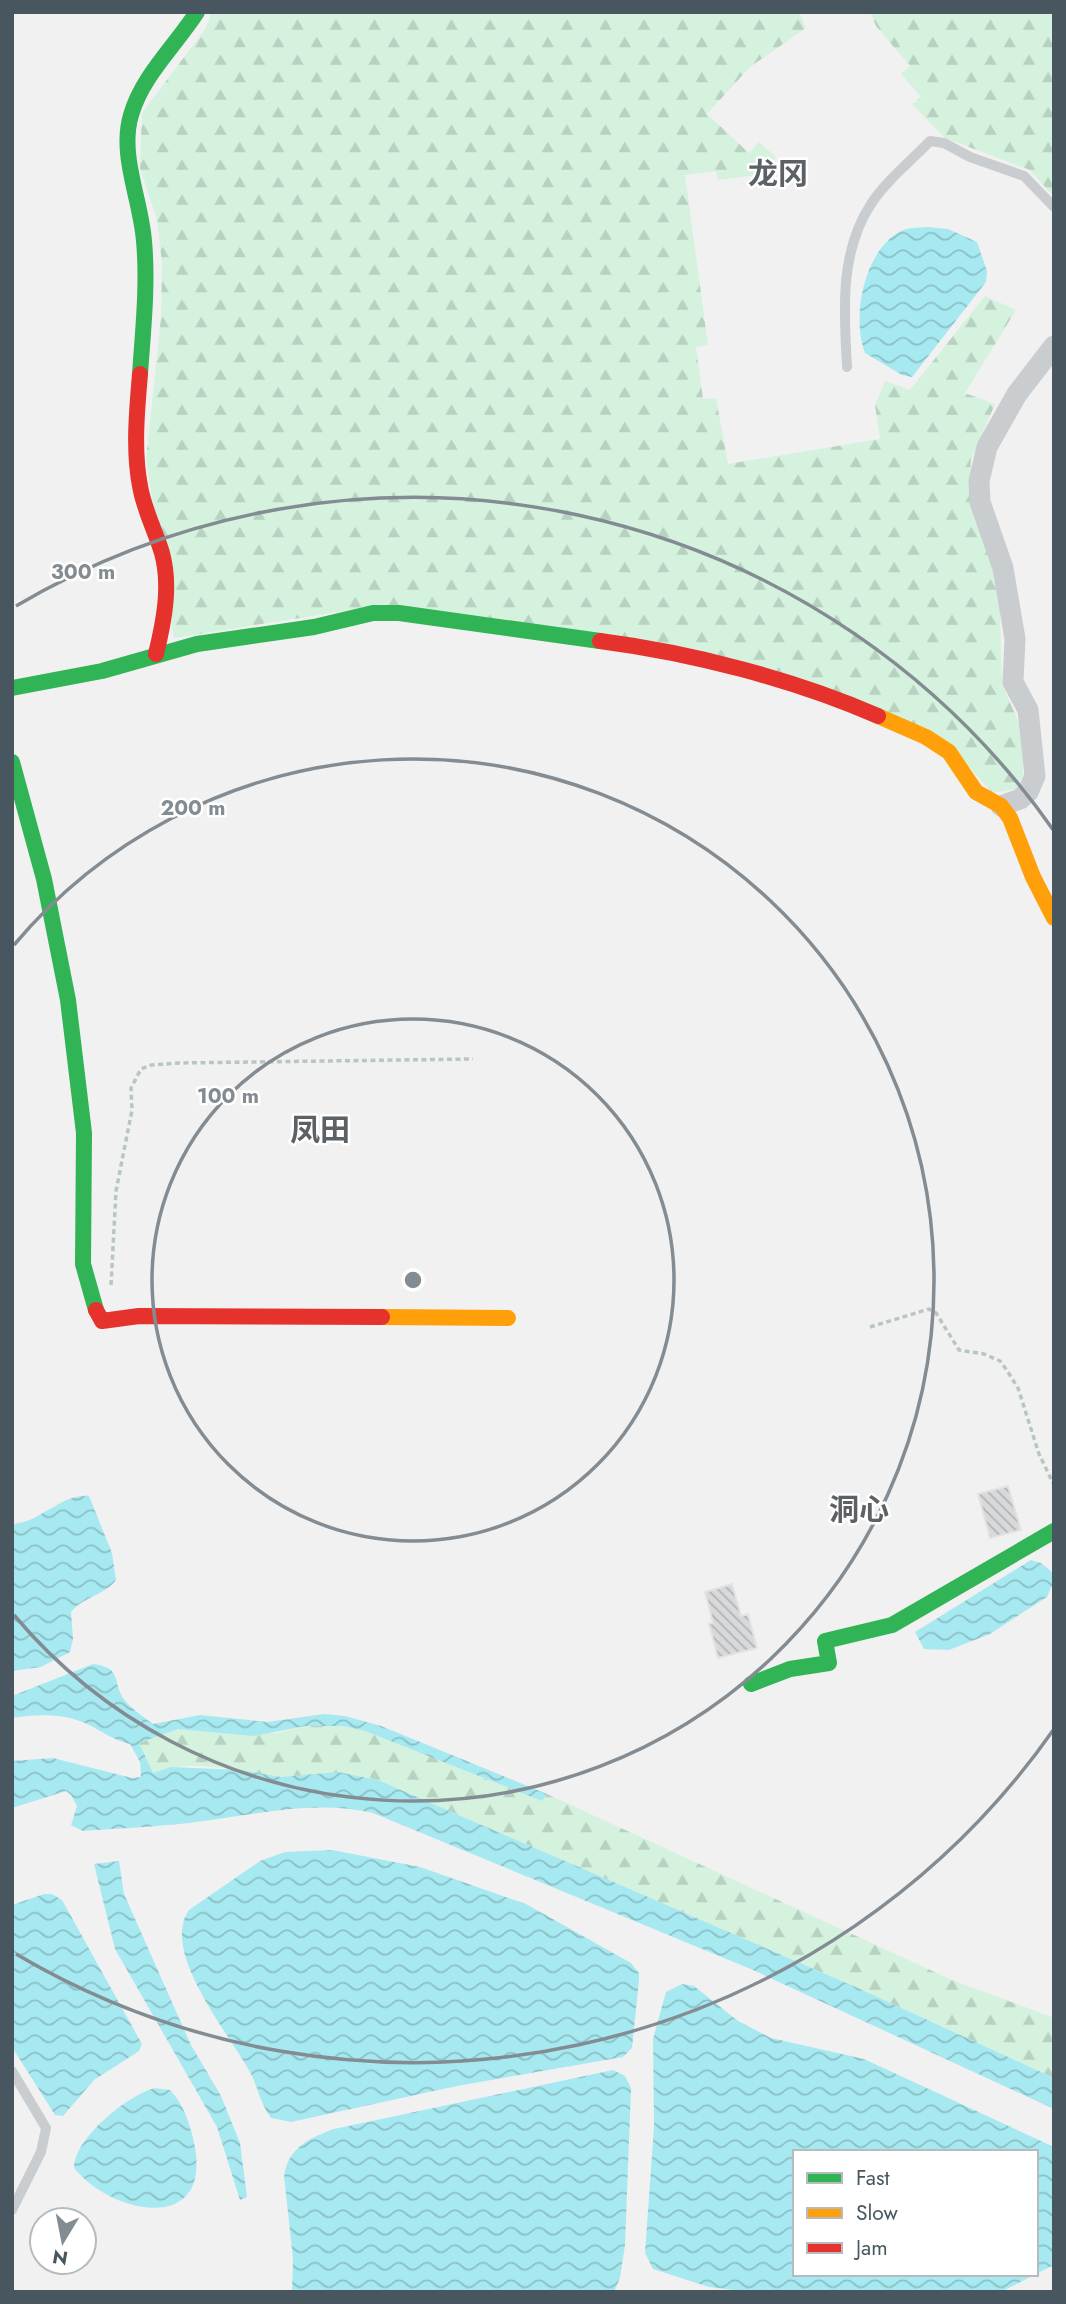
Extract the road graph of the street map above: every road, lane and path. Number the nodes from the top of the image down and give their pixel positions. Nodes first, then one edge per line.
1 (197, 12) edge
2 (1054, 207) edge
3 (1054, 346) edge
4 (847, 367) dead end
5 (156, 654) junction
6 (12, 688) edge
7 (12, 762) edge
8 (1001, 806) junction
9 (1054, 918) edge
10 (473, 1059) dead end
11 (90, 1288) junction
12 (508, 1318) dead end
13 (870, 1328) dead end
14 (1054, 1485) edge
15 (1054, 1531) edge
16 (751, 1684) dead end
17 (12, 2071) edge
18 (12, 2210) edge

1 - 5 street
2 - 4 lane
3 - 8 street
5 - 6 street
5 - 8 street
7 - 11 street
8 - 9 street
10 - 11 path
11 - 12 street
13 - 14 path
15 - 16 street
17 - 18 lane

